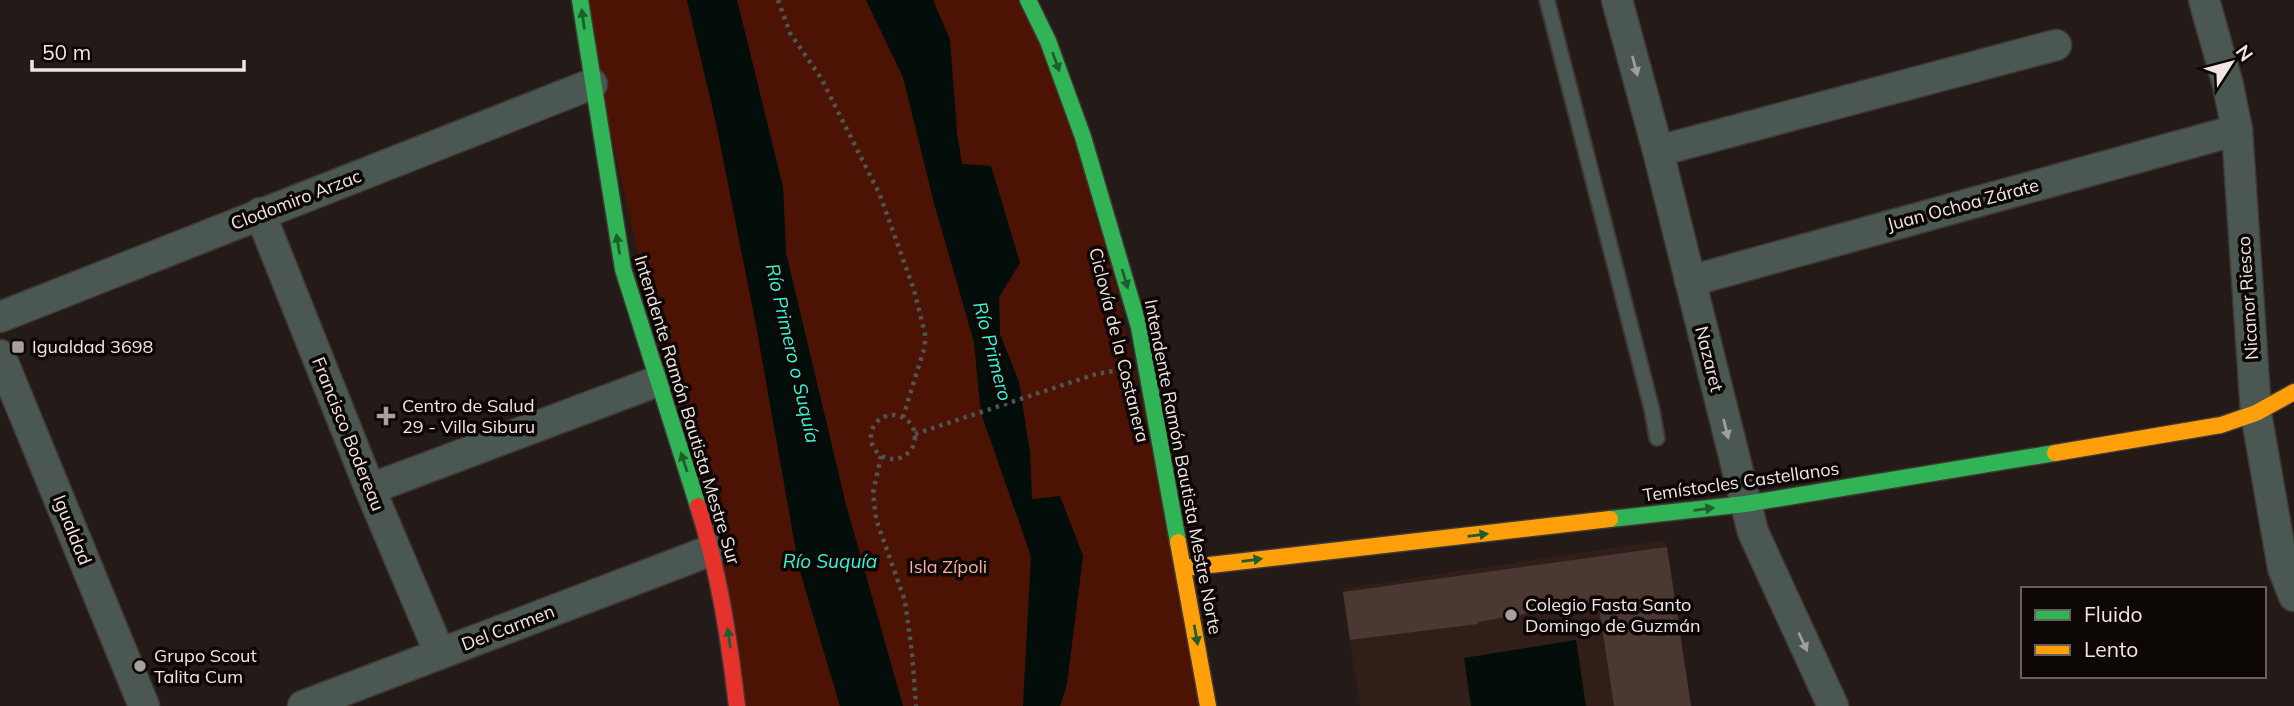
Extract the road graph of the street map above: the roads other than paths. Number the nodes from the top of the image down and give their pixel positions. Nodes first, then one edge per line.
1 (580, 0) edge
2 (1028, 0) edge
3 (1547, 0) edge
4 (1617, 0) edge
5 (2204, 0) edge
6 (2056, 45) dead end
7 (592, 84) junction
8 (2237, 130) junction
9 (1658, 151) junction
10 (260, 214) junction
11 (1690, 281) junction
12 (0, 317) edge
13 (0, 355) edge
14 (658, 381) junction
15 (2294, 392) edge
16 (2256, 413) junction
17 (1657, 438) dead end
18 (370, 489) junction
19 (1745, 504) junction
20 (712, 550) junction
21 (1184, 568) junction
22 (2294, 596) edge
23 (440, 654) junction
24 (144, 706) edge
25 (303, 706) edge
26 (737, 706) edge
27 (1208, 706) edge
28 (1833, 706) edge

7 -> 1 main road, Intendente Ramón Bautista Mestre Sur
2 -> 21 main road, Intendente Ramón Bautista Mestre Norte
3 - 17 lane
4 -> 9 street, Nazaret
5 - 8 street, Nicanor Riesco
6 - 9 street
7 - 10 street, Clodomiro Arzac
14 -> 7 main road, Intendente Ramón Bautista Mestre Sur
8 - 11 street, Juan Ochoa Zárate
8 - 16 street, Nicanor Riesco
9 - 11 street, Nazaret
10 - 12 street, Clodomiro Arzac
10 - 18 street, Francisco Bodereau
11 -> 19 street, Nazaret
13 - 24 street, Igualdad
14 - 18 street
20 -> 14 main road, Intendente Ramón Bautista Mestre Sur
15 - 16 main road, Temístocles Castellanos
16 - 19 main road, Temístocles Castellanos
16 - 22 street, Nicanor Riesco
18 - 23 street, Francisco Bodereau
21 -> 19 main road, Temístocles Castellanos
19 -> 28 street, Nazaret
20 - 23 street, Del Carmen
26 -> 20 main road, Intendente Ramón Bautista Mestre Sur
21 -> 27 main road, Intendente Ramón Bautista Mestre Norte
23 - 25 street, Del Carmen

